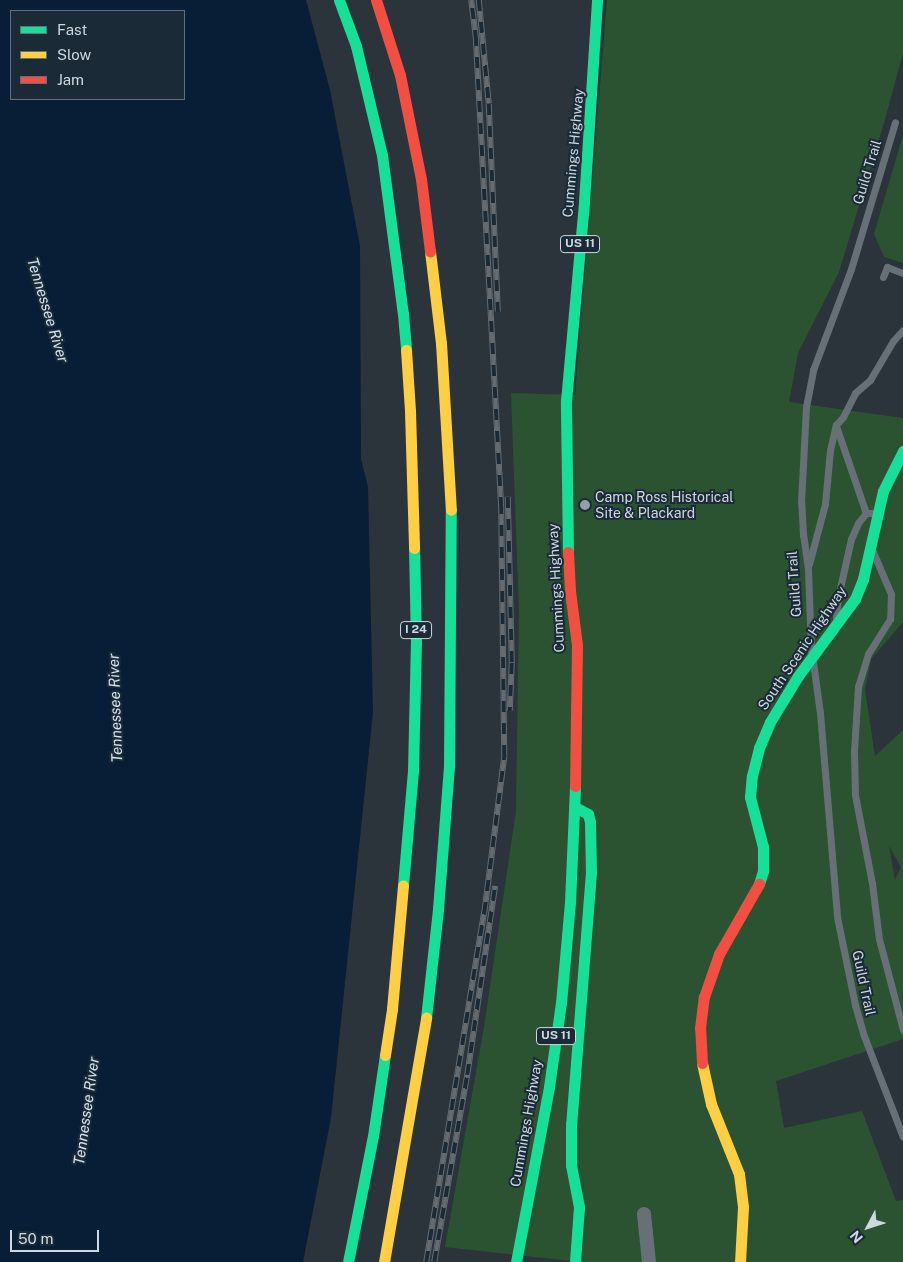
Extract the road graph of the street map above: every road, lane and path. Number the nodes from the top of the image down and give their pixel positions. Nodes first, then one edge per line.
1 (339, 0) edge
2 (376, 0) edge
3 (597, 0) edge
4 (895, 122) dead end
5 (903, 273) edge
6 (883, 277) dead end
7 (903, 330) edge
8 (836, 425) junction
9 (903, 451) edge
10 (871, 513) junction
11 (871, 547) junction
12 (808, 569) junction
13 (835, 627) junction
14 (812, 655) junction
15 (575, 807) junction
16 (903, 1030) edge
17 (900, 1119) edge
18 (903, 1137) edge
19 (644, 1214) dead end
20 (348, 1262) edge
21 (384, 1262) edge
22 (516, 1262) edge
23 (575, 1262) edge
24 (649, 1262) edge
25 (740, 1262) edge

1 - 20 main road, I 24
2 - 21 main road, I 24
3 - 15 main road, Cummings Highway / US 11
4 - 12 lane, Guild Trail
5 - 6 lane
7 - 8 lane
8 - 10 lane
8 - 12 lane
9 - 10 main road, South Scenic Highway
10 - 11 main road, South Scenic Highway
10 - 13 lane
11 - 13 main road, South Scenic Highway
11 - 16 lane
12 - 14 lane, Guild Trail
13 - 14 main road, South Scenic Highway
14 - 17 lane, Guild Trail
14 - 25 main road, South Scenic Highway
15 - 22 main road, Cummings Highway / US 11
15 - 23 main road
17 - 18 lane, Guild Trail
19 - 24 street

